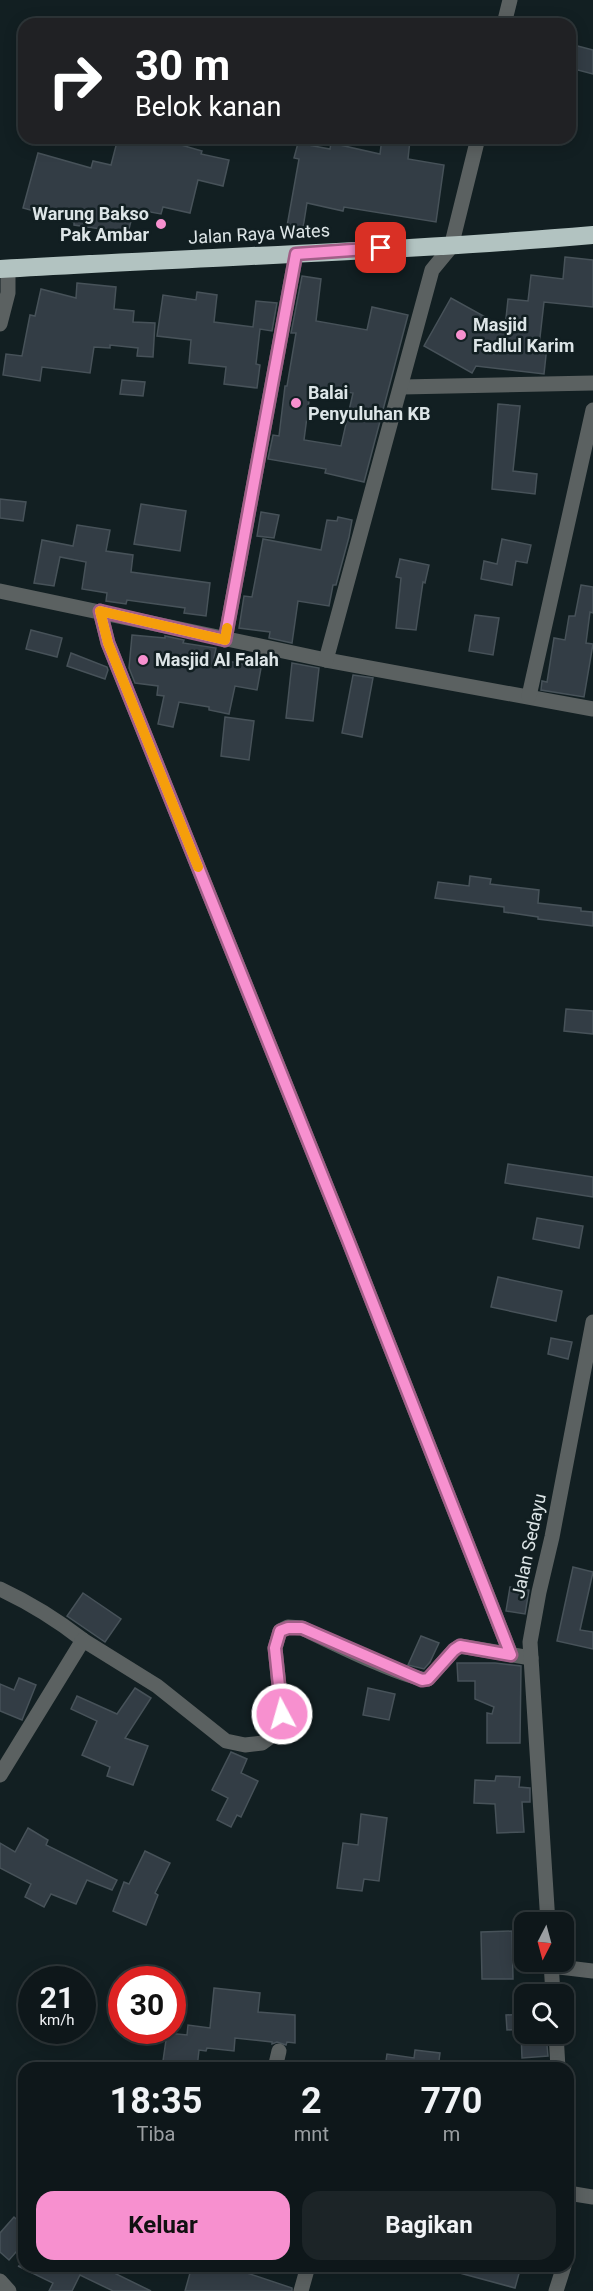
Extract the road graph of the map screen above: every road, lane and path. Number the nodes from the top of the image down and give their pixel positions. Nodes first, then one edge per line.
1 (510, 0) edge
2 (506, 18) edge
3 (477, 144) edge
4 (593, 235) edge
5 (451, 247) junction
6 (296, 254) junction
7 (4, 269) edge
8 (0, 324) edge
9 (593, 383) edge
10 (402, 387) junction
11 (593, 410) edge
12 (0, 591) edge
13 (100, 611) junction
14 (225, 640) junction
15 (326, 660) junction
16 (529, 696) junction
17 (593, 710) edge
18 (592, 1330) edge
19 (0, 1589) edge
20 (83, 1640) junction
21 (511, 1655) junction
22 (531, 1658) junction
23 (0, 1774) edge
24 (547, 1912) edge
25 (574, 1968) edge
26 (593, 1971) edge
27 (556, 2044) edge
28 (279, 2051) dead end
29 (276, 2062) edge
30 (557, 2062) edge
31 (574, 2194) edge
32 (593, 2197) edge
33 (306, 2272) edge
34 (562, 2272) edge
35 (0, 2281) edge
36 (9, 2291) edge
37 (301, 2291) edge
38 (556, 2291) edge

1 - 2 street
3 - 5 street
4 - 5 highway, Jalan Raya Wates
5 - 6 highway, Jalan Raya Wates
5 - 10 street
6 - 7 highway, Jalan Raya Wates
6 - 14 street
7 - 8 street
9 - 10 street
10 - 15 street
11 - 16 street
12 - 13 street
13 - 14 street
13 - 21 street
14 - 15 street
15 - 16 street
16 - 17 street
18 - 22 street, Jalan Sedayu
19 - 20 street
20 - 21 street
20 - 23 street
21 - 22 street
22 - 24 street, Jalan Sedayu
25 - 26 street
27 - 30 street
28 - 29 street
31 - 32 street
33 - 37 street
34 - 38 street
35 - 36 street

